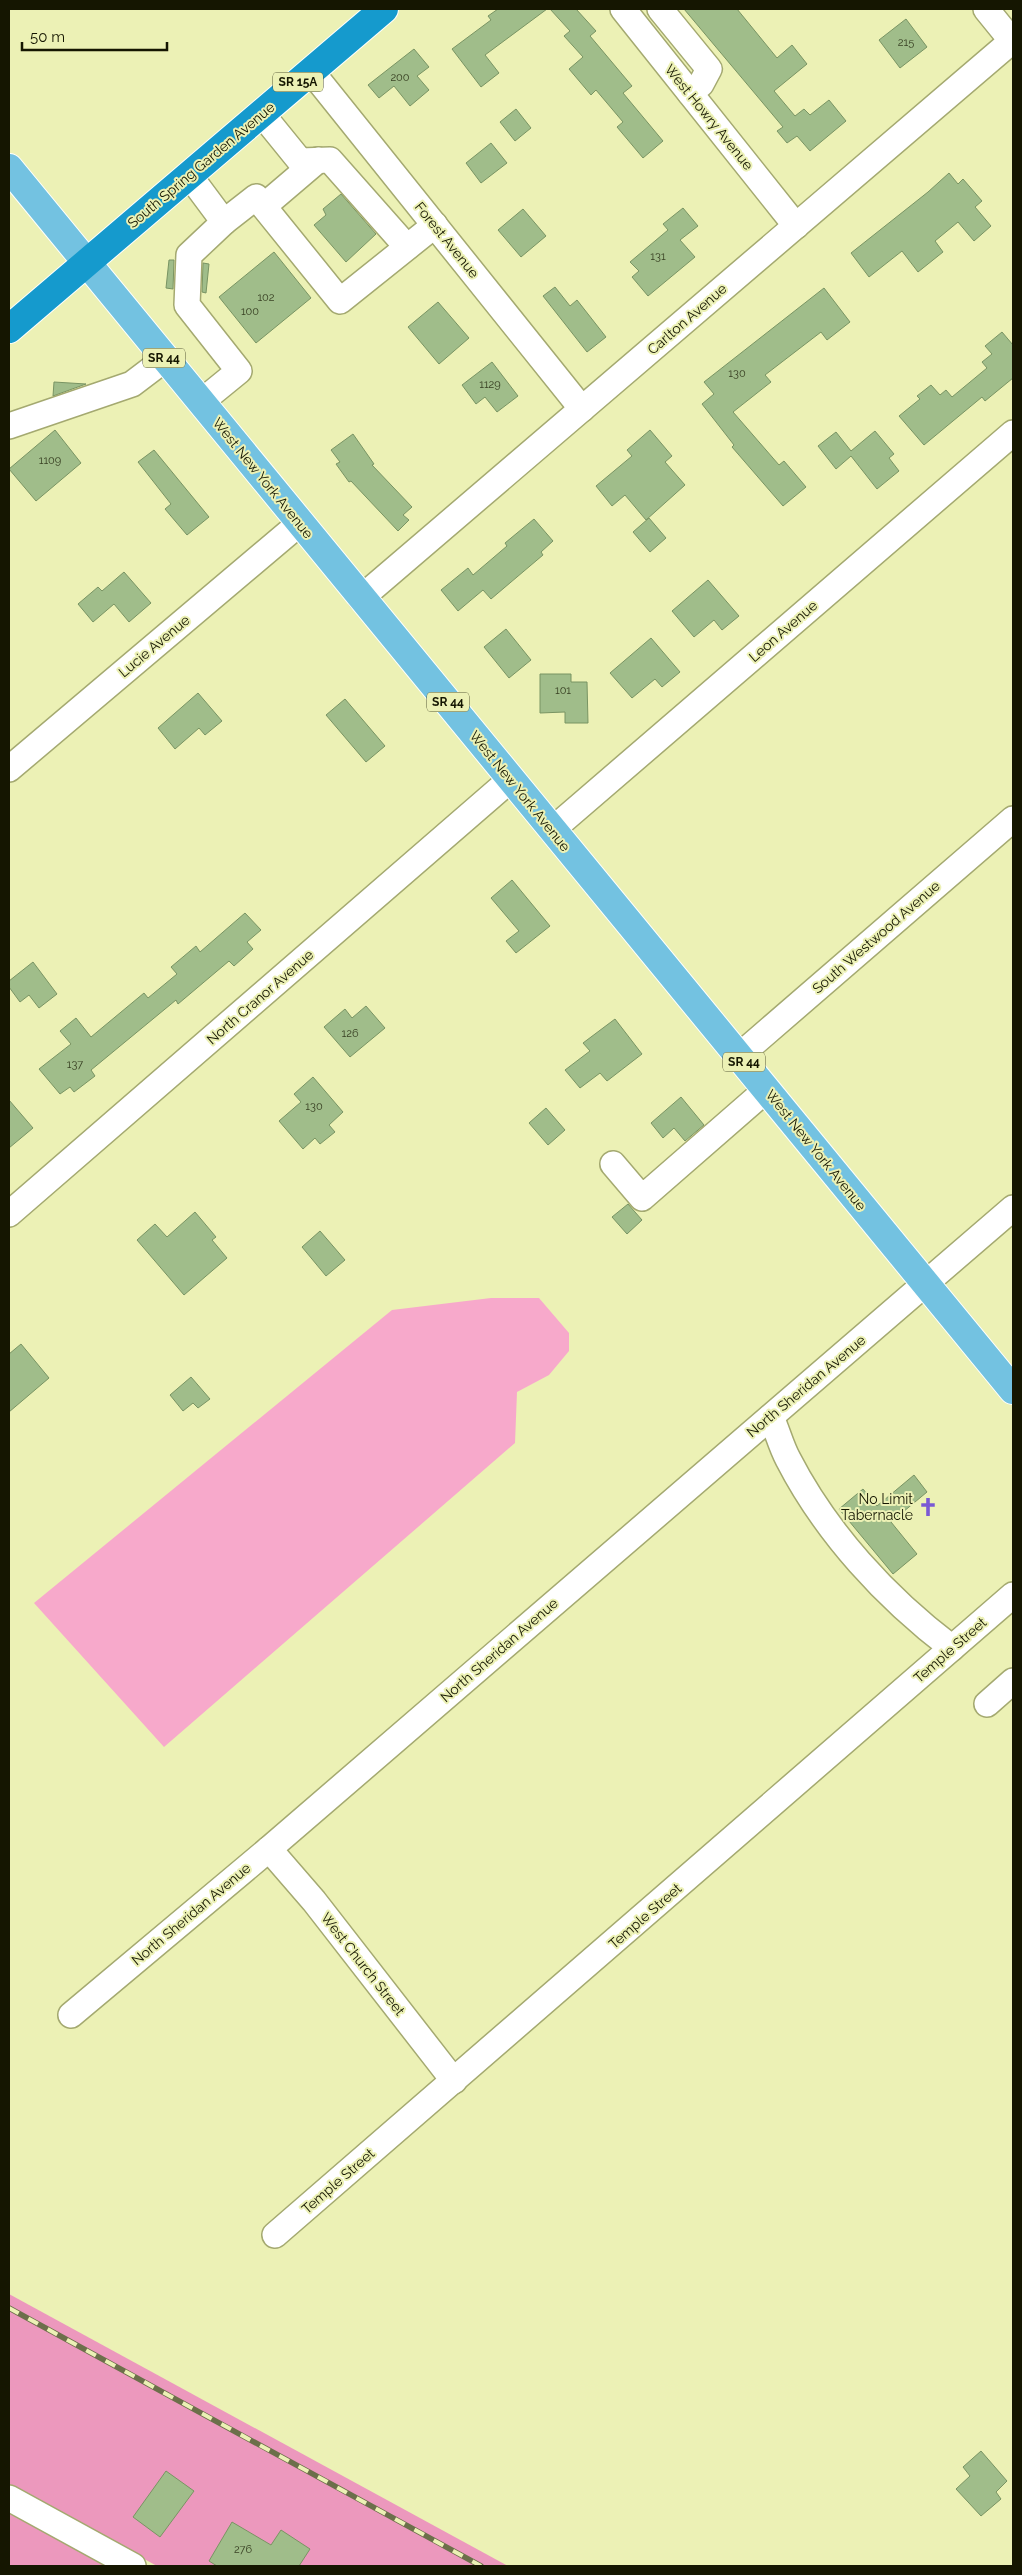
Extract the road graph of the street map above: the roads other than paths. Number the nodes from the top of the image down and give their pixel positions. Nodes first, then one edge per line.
1 (384, 9) edge
2 (660, 9) edge
3 (986, 9) edge
4 (632, 12) edge
5 (1013, 41) edge
6 (311, 71) junction
7 (690, 93) junction
8 (261, 114) junction
9 (318, 160) junction
10 (9, 168) edge
11 (189, 175) junction
12 (264, 206) junction
13 (224, 222) junction
14 (435, 226) junction
15 (796, 226) junction
16 (408, 248) junction
17 (86, 263) junction
18 (9, 329) edge
19 (165, 359) junction
20 (201, 402) junction
21 (582, 409) junction
22 (9, 426) edge
23 (1013, 433) edge
24 (300, 523) junction
25 (361, 598) junction
26 (9, 769) edge
27 (511, 779) junction
28 (1013, 819) edge
29 (552, 830) junction
30 (739, 1056) junction
31 (766, 1090) junction
32 (613, 1164) dead end
33 (1013, 1208) edge
34 (9, 1214) edge
35 (926, 1284) junction
36 (1013, 1390) edge
37 (771, 1417) junction
38 (1013, 1595) edge
39 (952, 1648) junction
40 (1013, 1681) edge
41 (986, 1704) dead end
42 (269, 1849) junction
43 (71, 2015) dead end
44 (454, 2081) junction
45 (275, 2235) dead end
46 (9, 2498) edge
47 (133, 2566) edge

1 - 6 highway, South Spring Garden Avenue / SR 15A
2 - 7 street
3 - 5 street
4 - 7 street, West Howry Avenue
5 - 15 street, Carlton Avenue
6 - 8 highway, South Spring Garden Avenue / SR 15A
6 - 14 street, Forest Avenue
7 - 15 street, West Howry Avenue
8 - 9 street
8 - 11 highway, South Spring Garden Avenue / SR 15A
9 - 12 street
9 - 16 street
10 - 17 main road, West New York Avenue / SR 44
11 - 13 street
11 - 17 highway, South Spring Garden Avenue / SR 15A
12 - 13 street
12 - 16 street
13 - 20 street
14 - 16 street
14 - 21 street, Forest Avenue
15 - 21 street, Carlton Avenue
17 - 18 highway, SR 15A
17 - 19 main road, West New York Avenue / SR 44
19 - 20 main road, West New York Avenue / SR 44
19 - 22 street
20 - 24 main road, West New York Avenue / SR 44
21 - 25 street, Carlton Avenue
23 - 29 street, Leon Avenue
24 - 25 main road, West New York Avenue / SR 44
24 - 26 street, Lucie Avenue
25 - 27 main road, West New York Avenue / SR 44
27 - 29 main road, West New York Avenue / SR 44
27 - 34 street, North Cranor Avenue
28 - 30 street, South Westwood Avenue
29 - 30 main road, West New York Avenue / SR 44
30 - 31 main road, West New York Avenue / SR 44
31 - 32 street
31 - 35 main road, West New York Avenue / SR 44
33 - 35 street, North Sheridan Avenue
35 - 36 main road, West New York Avenue / SR 44
35 - 37 street, North Sheridan Avenue
37 - 39 street
37 - 42 street, North Sheridan Avenue
38 - 39 street, Temple Street
39 - 44 street, Temple Street
40 - 41 street
42 - 43 street, North Sheridan Avenue
42 - 44 street, West Church Street
44 - 45 street, Temple Street
46 - 47 street

